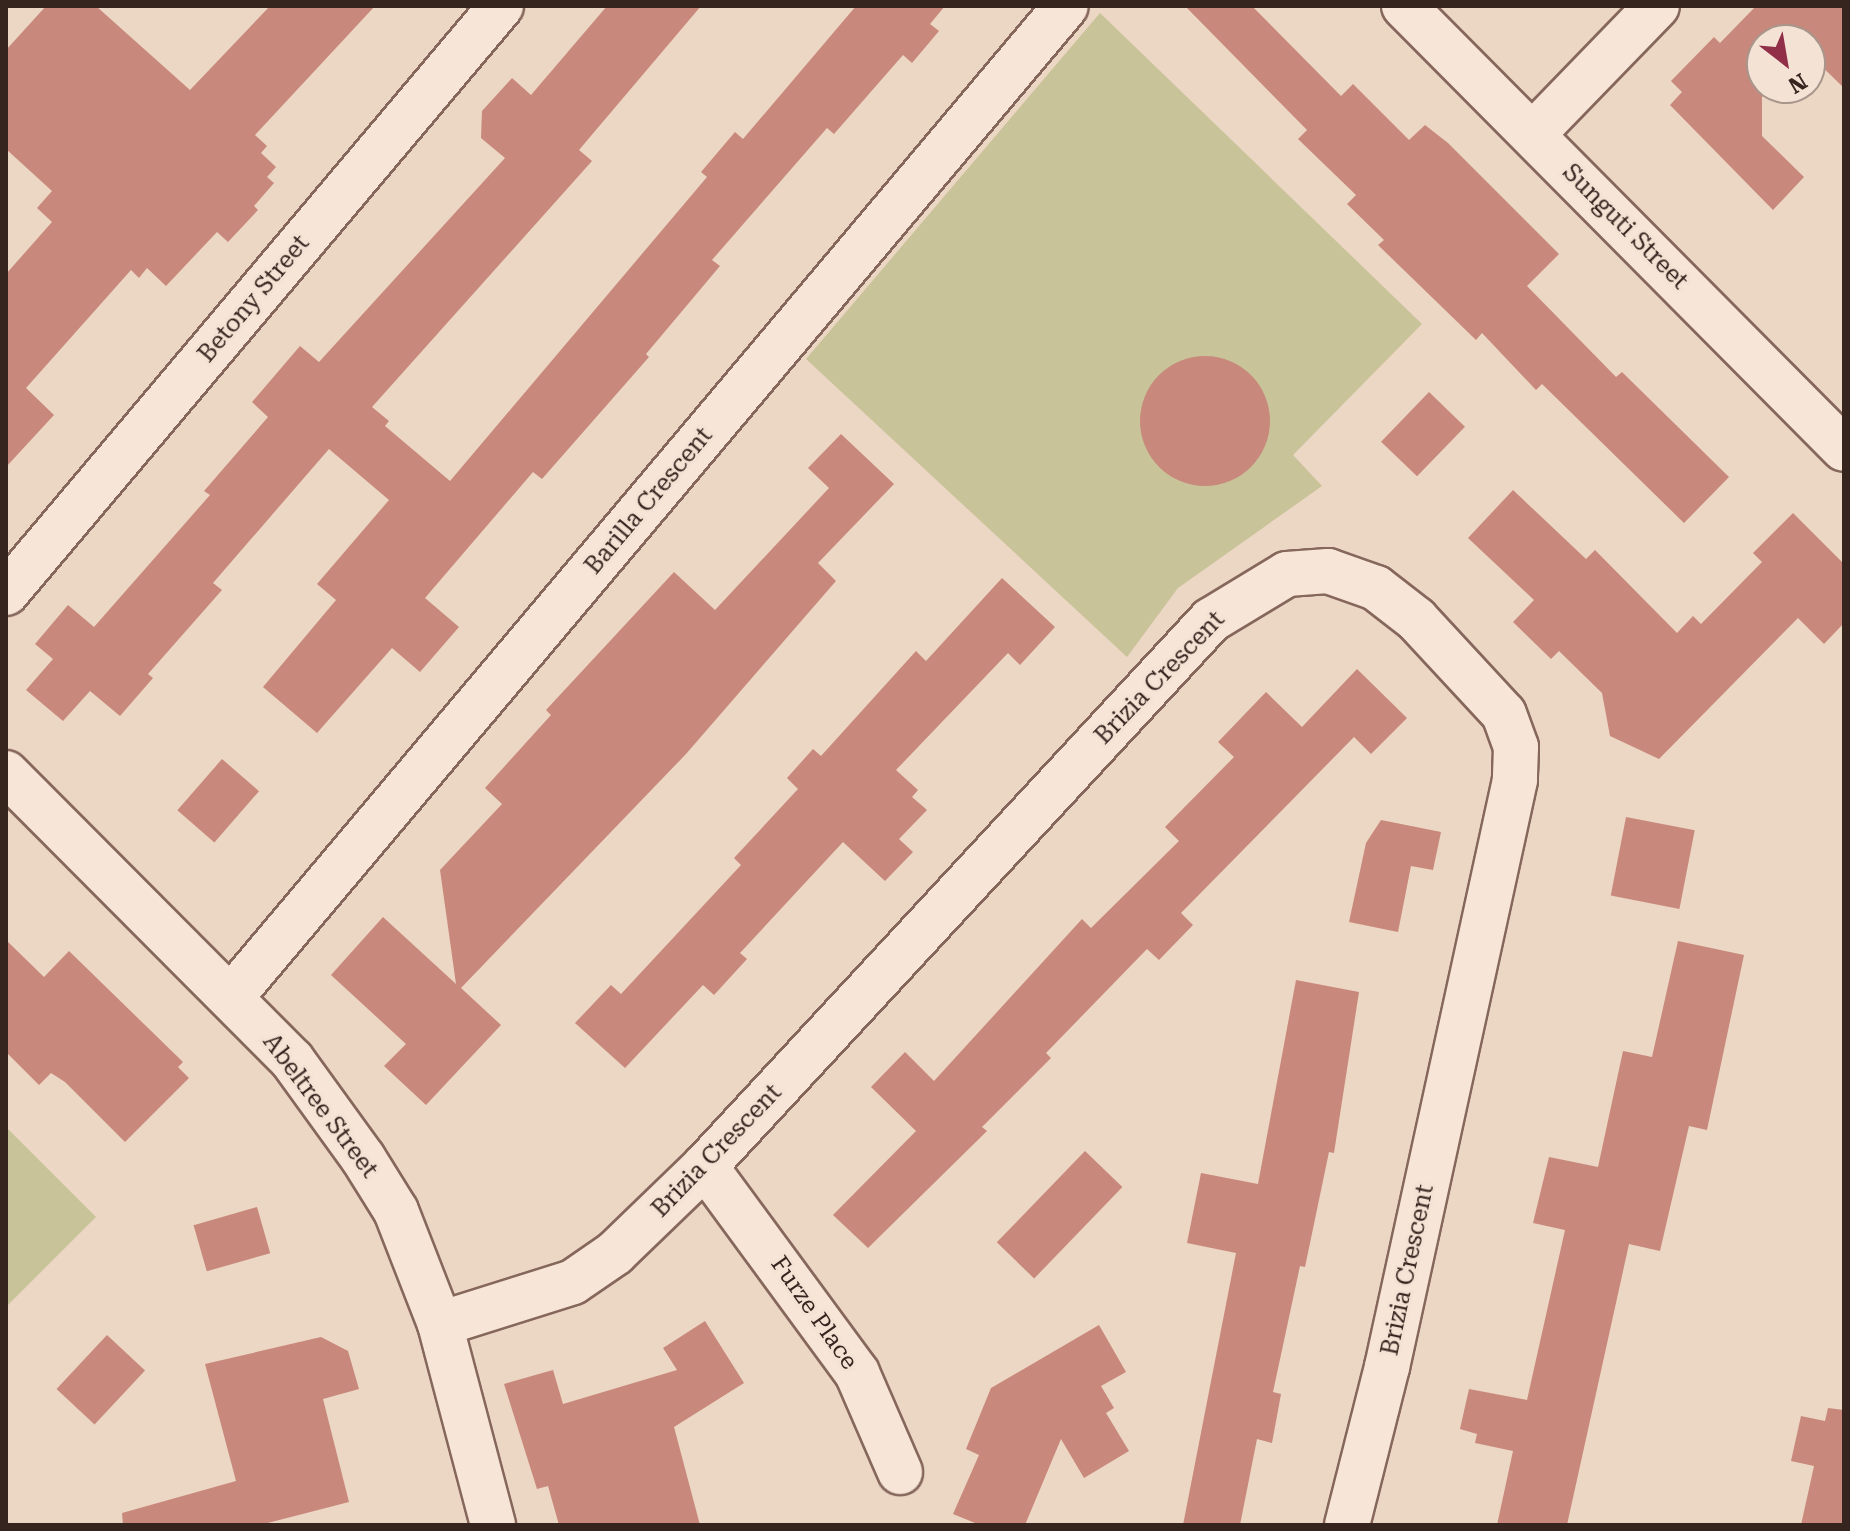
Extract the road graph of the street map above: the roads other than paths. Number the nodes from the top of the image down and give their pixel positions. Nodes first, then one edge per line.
1 (501, 6) edge
2 (1066, 6) edge
3 (1404, 6) edge
4 (1657, 6) edge
5 (1533, 134) junction
6 (1844, 449) edge
7 (6, 593) edge
8 (6, 773) edge
9 (232, 996) junction
10 (705, 1166) junction
11 (440, 1324) junction
12 (900, 1472) dead end
13 (493, 1525) edge
14 (1347, 1525) edge

1 - 7 street, Betony Street
2 - 9 street, Barilla Crescent
3 - 5 street, Sunguti Street
4 - 5 street
5 - 6 street, Sunguti Street
8 - 9 street, Abeltree Street
9 - 11 street, Abeltree Street
10 - 11 street, Brizia Crescent
10 - 12 street, Furze Place
10 - 14 street, Brizia Crescent
11 - 13 street, Abeltree Street

